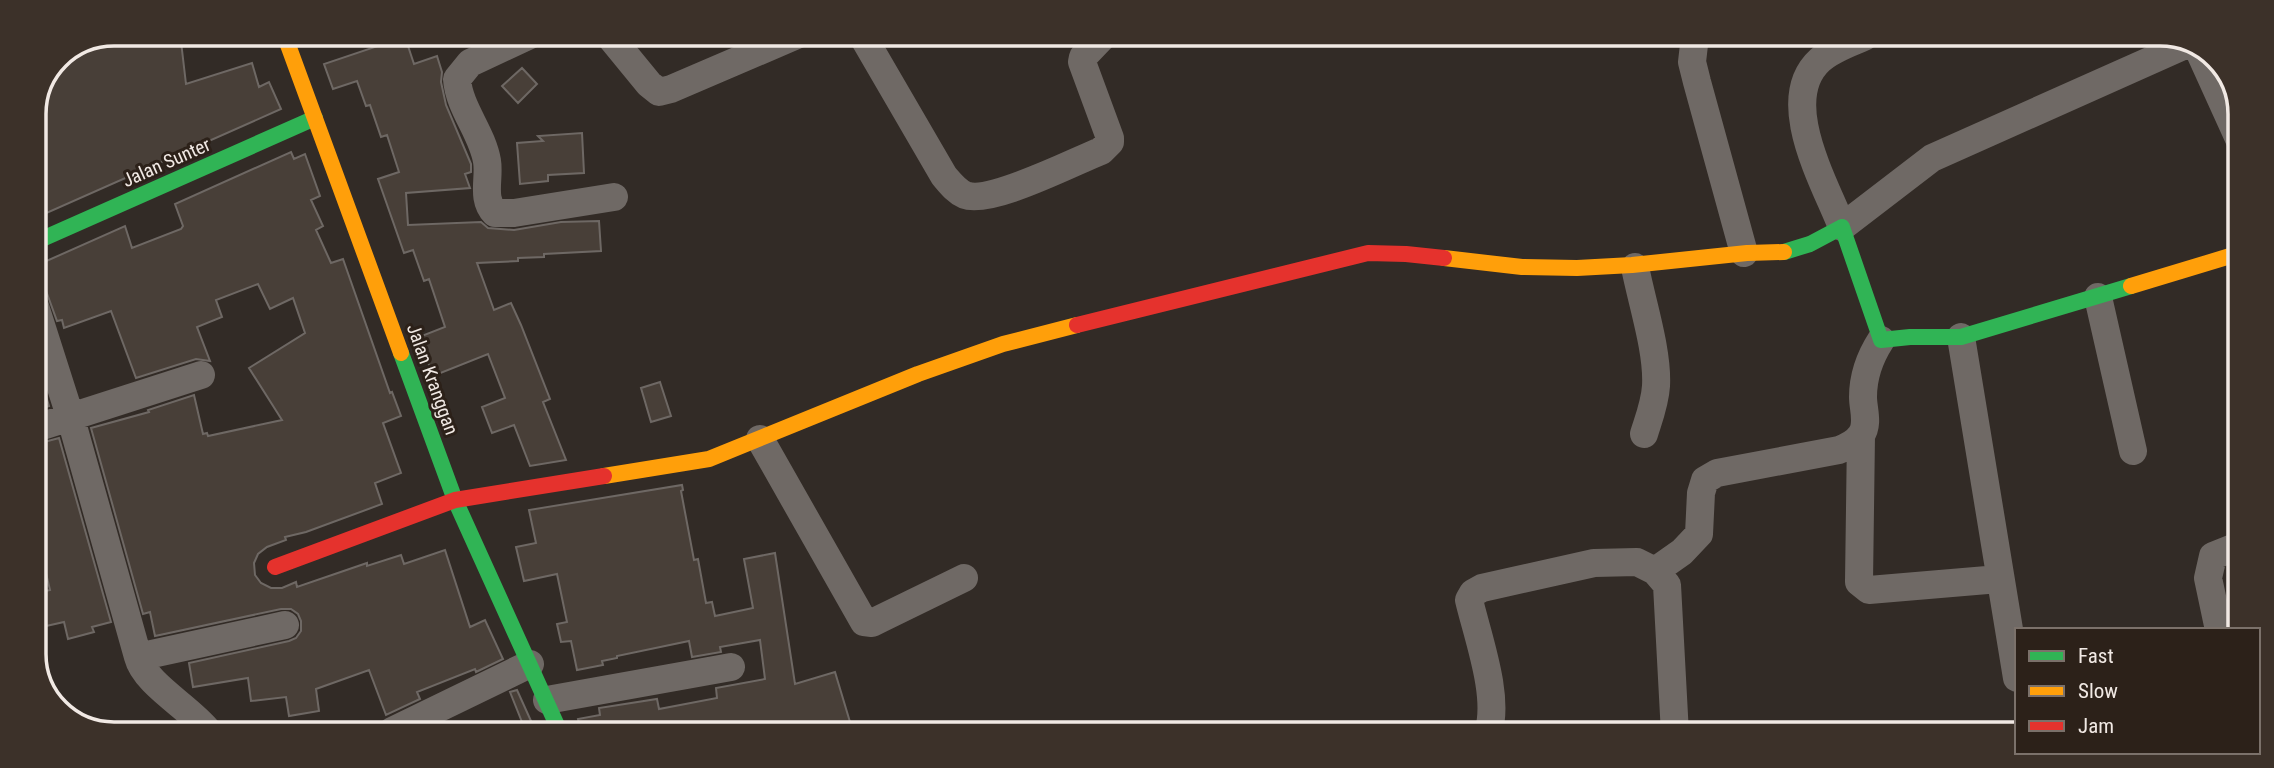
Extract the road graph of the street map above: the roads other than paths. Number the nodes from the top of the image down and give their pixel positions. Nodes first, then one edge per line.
1 (288, 46) edge
2 (507, 46) edge
3 (618, 46) edge
4 (771, 46) edge
5 (868, 46) edge
6 (1094, 46) edge
7 (1694, 46) edge
8 (1846, 46) edge
9 (2181, 49) edge
10 (2202, 60) edge
11 (2228, 115) edge
12 (315, 118) junction
13 (614, 197) dead end
14 (1842, 227) junction
15 (46, 237) edge
16 (1744, 253) junction
17 (2228, 257) edge
18 (1634, 267) junction
19 (2098, 297) junction
20 (1961, 337) junction
21 (1881, 340) junction
22 (46, 341) edge
23 (201, 375) dead end
24 (71, 419) junction
25 (46, 426) edge
26 (1644, 434) dead end
27 (1861, 435) junction
28 (760, 439) junction
29 (2133, 451) dead end
30 (455, 500) junction
31 (2228, 550) edge
32 (275, 567) dead end
33 (1654, 571) junction
34 (964, 578) dead end
35 (1999, 579) junction
36 (285, 625) dead end
37 (2220, 628) edge
38 (138, 657) junction
39 (530, 664) junction
40 (731, 667) dead end
41 (2015, 667) edge
42 (547, 700) junction
43 (201, 722) edge
44 (411, 722) edge
45 (556, 722) edge
46 (1492, 722) edge
47 (1674, 722) edge

1 - 12 street, Jalan Kranggan
2 - 13 street
3 - 4 street
5 - 6 street
7 - 16 street
8 - 14 street
9 - 14 street
10 - 11 street
12 - 15 street, Jalan Sunter
12 - 30 street, Jalan Kranggan
14 - 16 street
14 - 21 street
16 - 18 street
17 - 19 street
18 - 26 street
18 - 28 street
19 - 20 street
19 - 29 street
20 - 21 street
20 - 35 street
21 - 27 street
22 - 24 street
23 - 24 street
24 - 25 street
24 - 38 street
27 - 33 street
27 - 35 street
28 - 30 street
28 - 34 street
30 - 32 street
30 - 39 street, Jalan Kranggan
31 - 37 street
33 - 46 street
33 - 47 street
35 - 41 street
36 - 38 street
38 - 43 street
39 - 42 street, Jalan Kranggan
39 - 44 street
40 - 42 street
42 - 45 street, Jalan Kranggan

